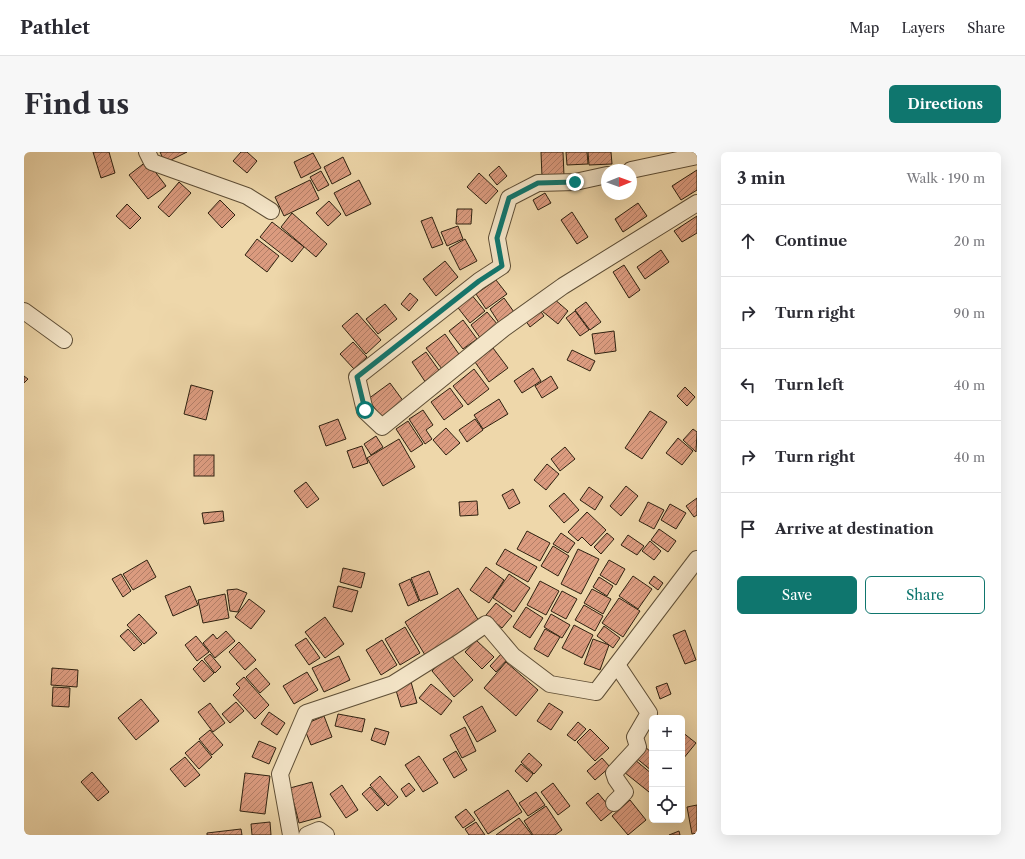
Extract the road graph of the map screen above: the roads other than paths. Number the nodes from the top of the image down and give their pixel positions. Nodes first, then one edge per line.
1 (147, 152) edge
2 (697, 156) edge
3 (637, 169) edge
4 (601, 176) edge
5 (697, 203) edge
6 (271, 210) dead end
7 (24, 311) edge
8 (64, 340) dead end
9 (697, 559) edge
10 (616, 665) junction
11 (614, 803) dead end
12 (291, 835) edge
13 (307, 835) edge
14 (326, 835) edge

1 - 6 street
2 - 3 street
4 - 5 street
7 - 8 street
9 - 10 street
10 - 11 street
10 - 12 street
13 - 14 street

